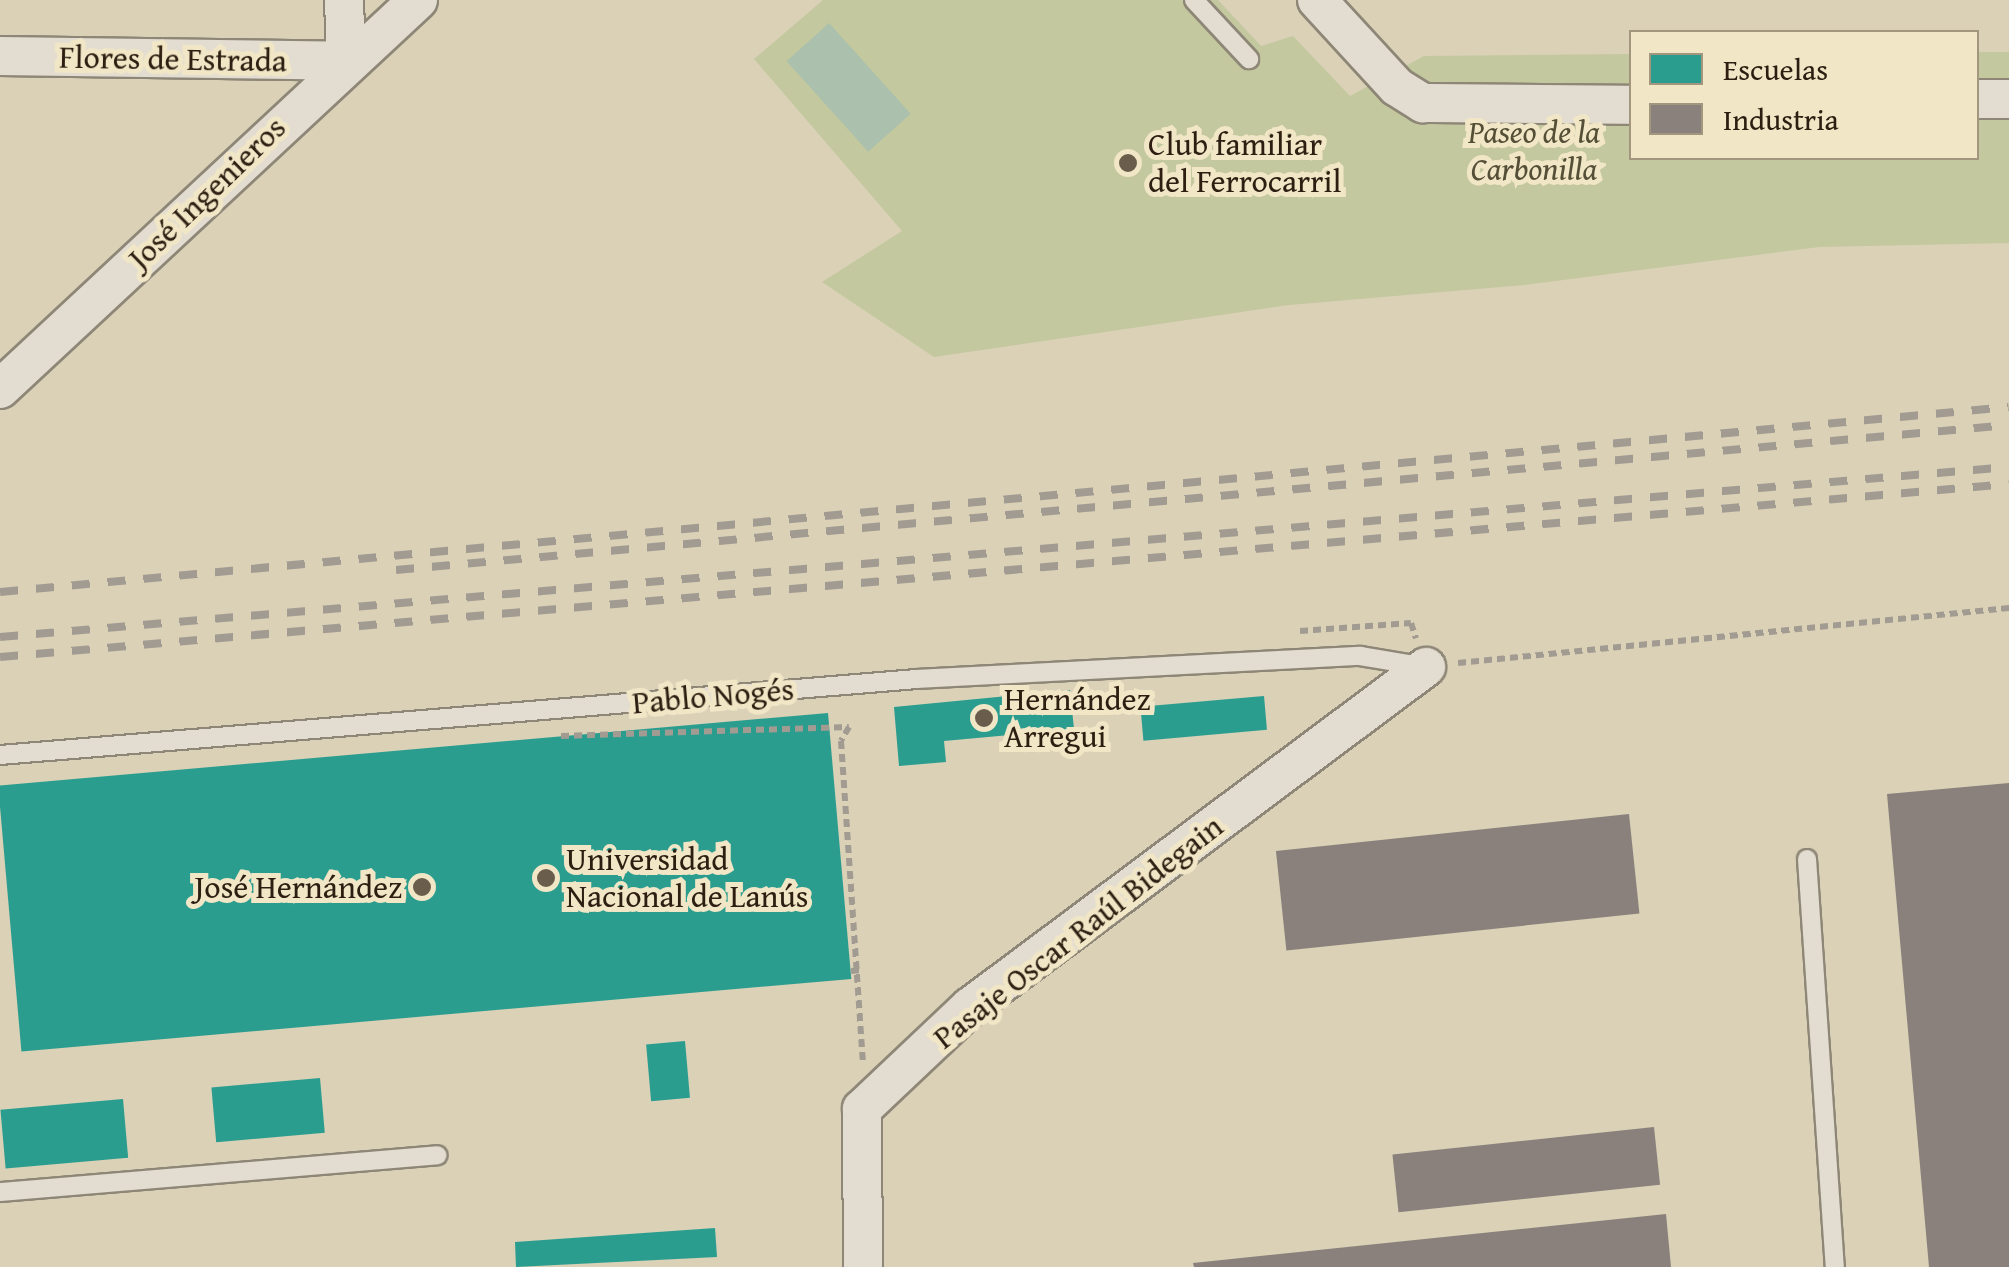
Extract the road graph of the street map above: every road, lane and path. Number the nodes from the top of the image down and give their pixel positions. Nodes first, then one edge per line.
1 (344, 0) edge
2 (418, 0) edge
3 (1194, 0) edge
4 (1318, 0) edge
5 (0, 56) edge
6 (1249, 59) dead end
7 (346, 61) junction
8 (1979, 99) edge
9 (2009, 99) edge
10 (1629, 105) edge
11 (0, 389) edge
12 (2009, 608) edge
13 (1291, 632) dead end
14 (1426, 666) junction
15 (554, 737) dead end
16 (0, 755) edge
17 (1806, 858) dead end
18 (862, 970) junction
19 (850, 971) dead end
20 (862, 1108) junction
21 (436, 1154) dead end
22 (0, 1192) edge
23 (863, 1267) edge
24 (1835, 1267) edge

1 - 7 street
2 - 7 street, José Ingenieros
3 - 6 lane
4 - 10 street
5 - 7 street, Flores de Estrada
7 - 11 street, José Ingenieros
8 - 9 street
12 - 14 path
13 - 14 path
14 - 16 lane, Pablo Nogés
14 - 20 street, Pasaje Oscar Raúl Bidegain
15 - 18 path
17 - 24 lane
18 - 19 path
18 - 20 path
20 - 23 street
21 - 22 lane

